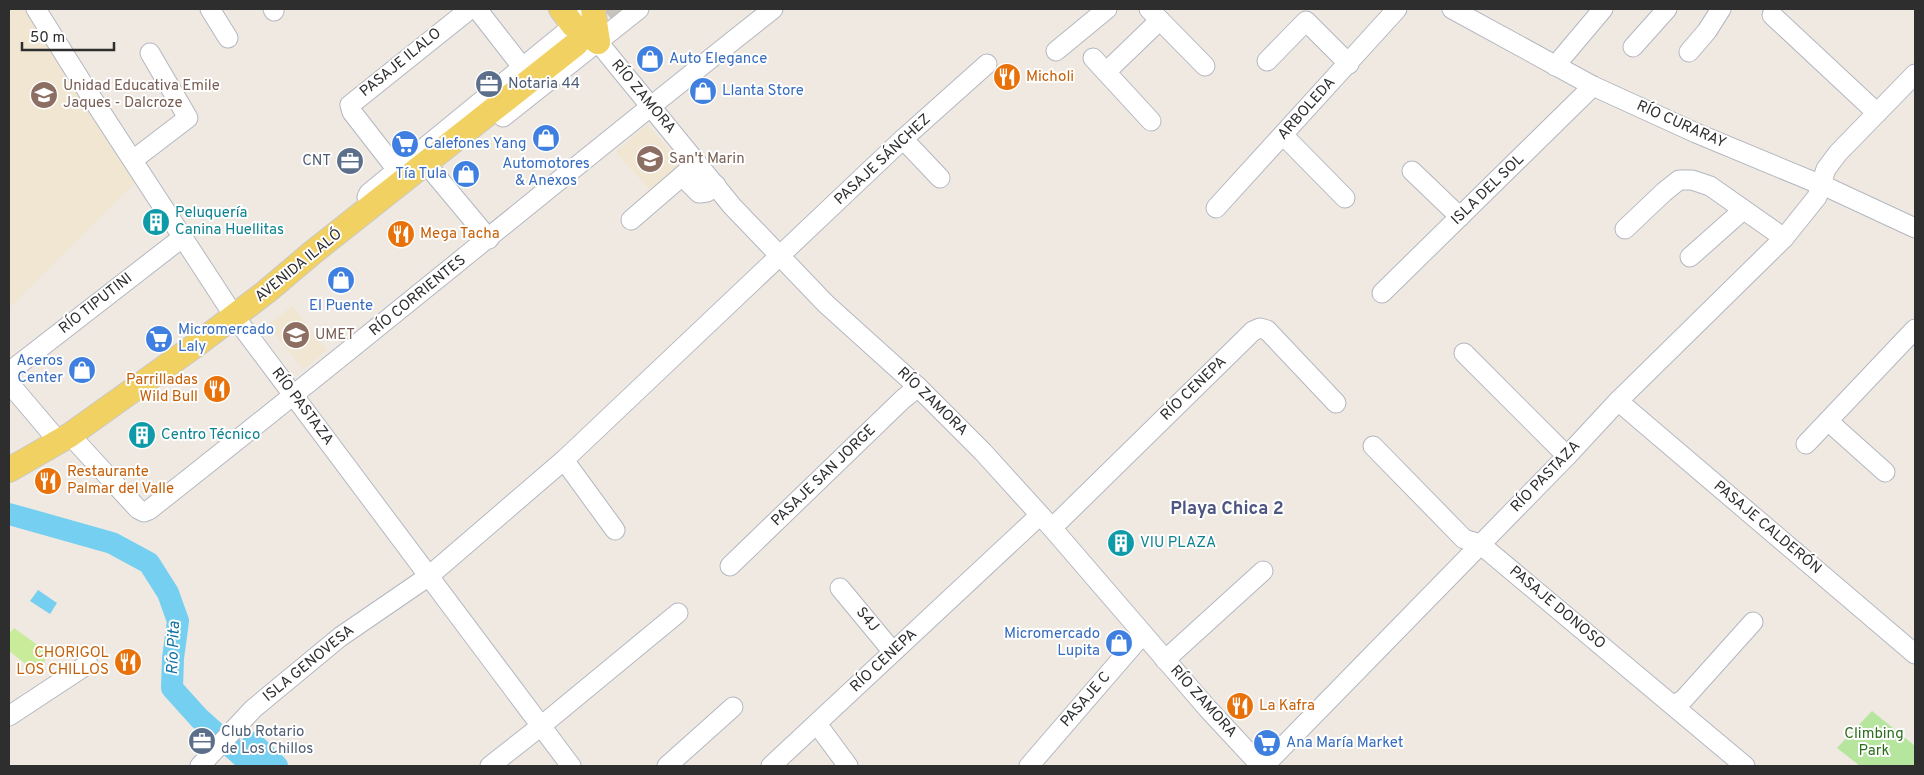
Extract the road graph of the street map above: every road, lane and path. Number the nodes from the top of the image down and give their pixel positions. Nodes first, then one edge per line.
1 (36, 9) edge
2 (210, 9) edge
3 (470, 9) edge
4 (477, 9) edge
5 (594, 9) edge
6 (639, 9) edge
7 (773, 9) edge
8 (1107, 9) edge
9 (1396, 9) edge
10 (1452, 9) edge
11 (1603, 9) edge
12 (1666, 9) edge
13 (1721, 9) edge
14 (1155, 15) edge
15 (1312, 15) edge
16 (1772, 15) dead end
17 (577, 30) edge
18 (228, 38) dead end
19 (1633, 47) dead end
20 (1056, 51) dead end
21 (1689, 52) dead end
22 (150, 53) dead end
23 (1093, 58) dead end
24 (1267, 61) dead end
25 (986, 64) dead end
26 (1348, 64) junction
27 (1205, 66) dead end
28 (1555, 66) junction
29 (523, 68) junction
30 (1106, 72) junction
31 (1915, 74) edge
32 (1593, 86) junction
33 (650, 106) junction
34 (1877, 113) junction
35 (1151, 121) dead end
36 (1283, 135) junction
37 (903, 140) junction
38 (133, 160) junction
39 (697, 163) junction
40 (397, 170) junction
41 (1412, 171) dead end
42 (433, 172) junction
43 (682, 176) junction
44 (940, 178) dead end
45 (716, 185) junction
46 (1820, 185) junction
47 (1345, 198) dead end
48 (1216, 208) dead end
49 (1743, 210) junction
50 (1460, 217) junction
51 (357, 219) junction
52 (632, 220) dead end
53 (1915, 228) edge
54 (1625, 229) dead end
55 (183, 237) junction
56 (1784, 238) junction
57 (489, 239) junction
58 (780, 257) junction
59 (1690, 257) dead end
60 (1382, 293) dead end
61 (234, 316) junction
62 (1915, 329) edge
63 (1464, 353) dead end
64 (9, 372) edge
65 (9, 383) edge
66 (918, 388) junction
67 (293, 397) junction
68 (1618, 401) junction
69 (1336, 403) dead end
70 (1828, 421) junction
71 (65, 438) junction
72 (1806, 444) dead end
73 (1374, 446) dead end
74 (1567, 456) junction
75 (564, 460) junction
76 (9, 470) edge
77 (1885, 472) dead end
78 (1046, 522) junction
79 (616, 530) dead end
80 (1480, 544) junction
81 (730, 566) dead end
82 (1263, 571) dead end
83 (429, 576) junction
84 (840, 588) dead end
85 (678, 613) dead end
86 (1753, 622) dead end
87 (1142, 635) junction
88 (893, 652) junction
89 (1915, 654) edge
90 (1164, 660) junction
91 (88, 664) dead end
92 (1673, 705) junction
93 (733, 707) dead end
94 (9, 716) edge
95 (817, 724) junction
96 (541, 726) junction
97 (200, 766) edge
98 (490, 766) edge
99 (571, 766) edge
100 (668, 766) edge
101 (771, 766) edge
102 (848, 766) edge
103 (1029, 766) edge
104 (1263, 766) edge
105 (1745, 766) edge

1 - 38 street, RÍO PASTAZA
2 - 18 street
3 - 40 street, PASAJE ILALO
4 - 29 street
5 - 17 main road
6 - 17 street
7 - 33 street, RÍO CORRIENTES
8 - 20 street
9 - 26 street, ARBOLEDA
10 - 28 street, RÍO CURARAY
11 - 28 street
12 - 19 street
13 - 21 street
14 - 27 street
14 - 30 street
15 - 24 street
15 - 26 street
16 - 34 street
17 - 29 street
17 - 33 street, RÍO ZAMORA
17 - 42 street
17 - 51 main road, AVENIDA ILALÓ
22 - 38 street
23 - 30 street
25 - 37 street, PASAJE SÁNCHEZ
26 - 36 street, ARBOLEDA
28 - 32 street, RÍO CURARAY
29 - 40 street
30 - 35 street
31 - 34 street, RÍO PASTAZA
32 - 46 street, RÍO CURARAY
32 - 50 street, ISLA DEL SOL
33 - 39 street, RÍO ZAMORA
33 - 57 street, RÍO CORRIENTES
34 - 46 street, RÍO PASTAZA
36 - 47 street
36 - 48 street, ARBOLEDA
37 - 44 street
37 - 58 street, PASAJE SÁNCHEZ
38 - 55 street, RÍO PASTAZA
39 - 43 street
39 - 45 street, RÍO ZAMORA
40 - 51 street
41 - 50 street
42 - 51 street
42 - 57 street
43 - 45 street
43 - 52 street
45 - 58 street, RÍO ZAMORA
46 - 53 street, RÍO CURARAY
46 - 56 street, RÍO PASTAZA
49 - 54 street
49 - 56 street
49 - 59 street
50 - 60 street, ISLA DEL SOL
51 - 61 main road, AVENIDA ILALÓ
55 - 61 street, RÍO PASTAZA
55 - 64 street, RÍO TIPUTINI
56 - 68 street, RÍO PASTAZA
57 - 67 street, RÍO CORRIENTES
58 - 66 street, RÍO ZAMORA
58 - 75 street, PASAJE SÁNCHEZ
61 - 67 street, RÍO PASTAZA
61 - 71 main road, AVENIDA ILALÓ
62 - 70 street
63 - 74 street
65 - 71 street
66 - 78 street, RÍO ZAMORA
66 - 81 street, PASAJE SAN JORGE
67 - 71 street, RÍO CORRIENTES
67 - 83 street, RÍO PASTAZA
68 - 74 street, RÍO PASTAZA
68 - 89 street, PASAJE CALDERÓN
69 - 78 street, RÍO CENEPA
70 - 72 street
70 - 77 street
71 - 76 main road, AVENIDA ILALÓ
73 - 80 street, PASAJE DONOSO
74 - 80 street, RÍO PASTAZA
75 - 79 street
75 - 83 street, ISLA GENOVESA
78 - 87 street, RÍO ZAMORA
78 - 88 street, RÍO CENEPA
80 - 92 street, PASAJE DONOSO
80 - 104 street, RÍO PASTAZA
82 - 90 street
83 - 96 street, RÍO PASTAZA
83 - 97 street, ISLA GENOVESA
84 - 88 street, S4J
85 - 96 street
86 - 92 street
87 - 90 street, RÍO ZAMORA
87 - 103 street, PASAJE C
88 - 95 street, RÍO CENEPA
90 - 104 street, RÍO ZAMORA
91 - 94 street
92 - 105 street, PASAJE DONOSO
93 - 100 street
95 - 101 street, RÍO CENEPA
95 - 102 street
96 - 98 street
96 - 99 street, RÍO PASTAZA

